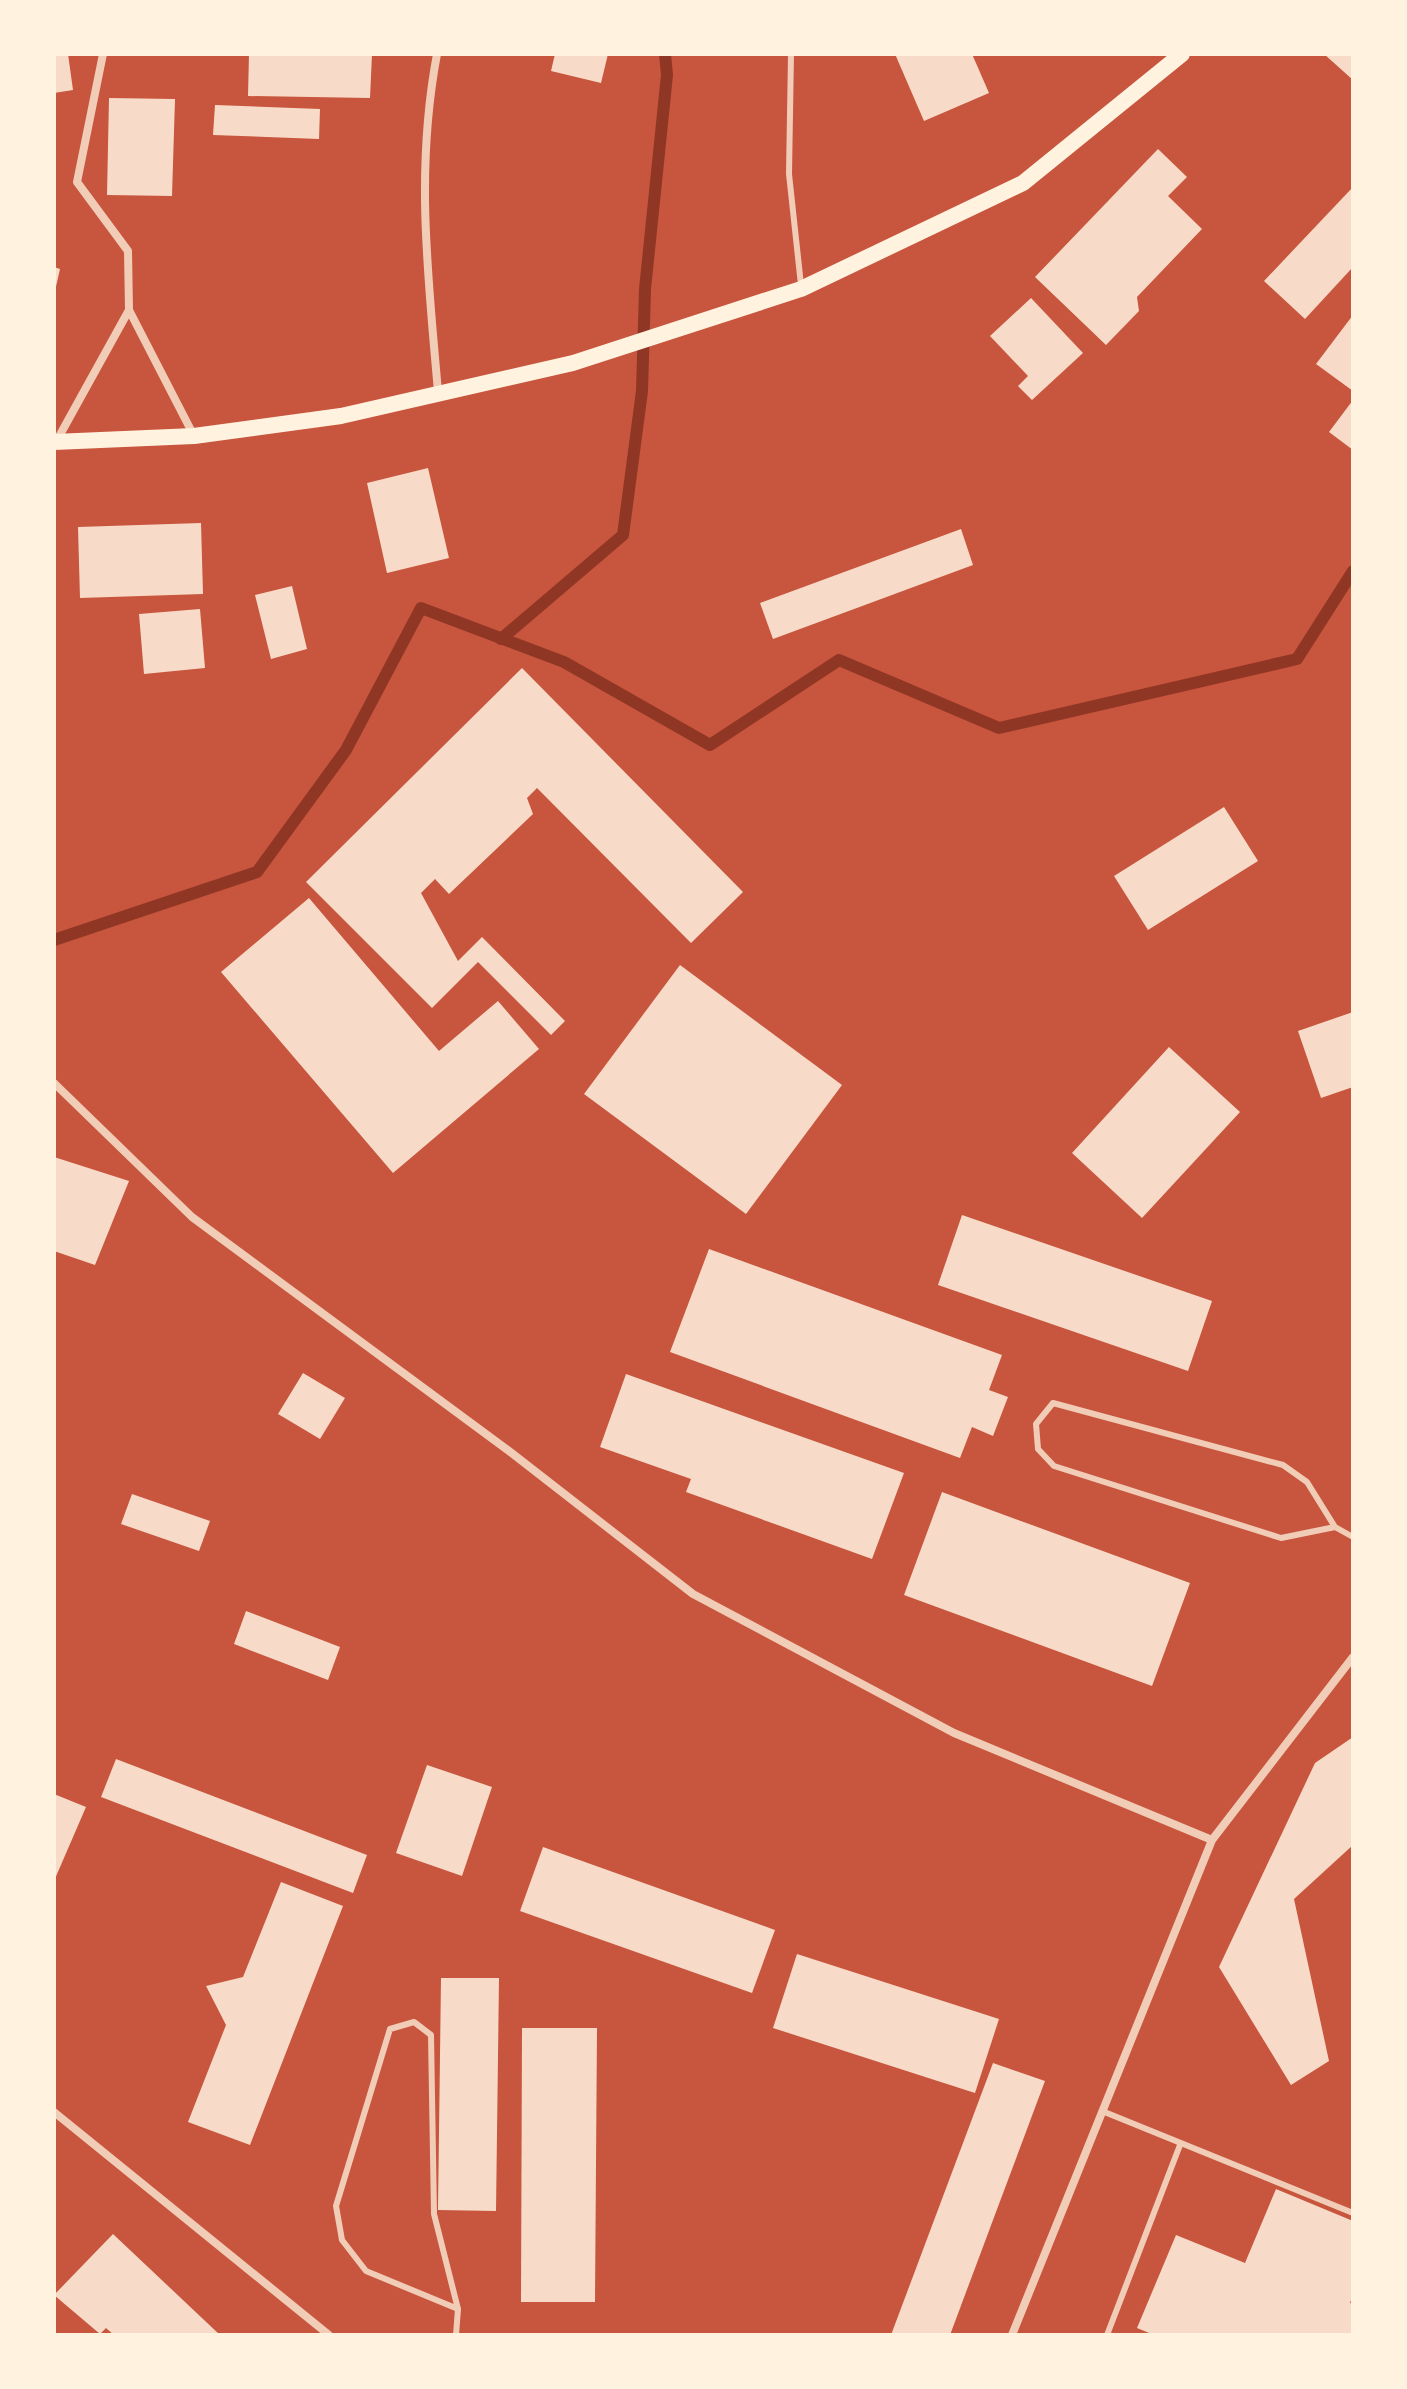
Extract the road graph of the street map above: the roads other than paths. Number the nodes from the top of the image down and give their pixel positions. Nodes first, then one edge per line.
1 (103, 54) edge
2 (437, 54) edge
3 (791, 54) edge
4 (1182, 54) edge
5 (801, 289) junction
6 (129, 310) junction
7 (438, 392) junction
8 (194, 436) junction
9 (55, 442) edge
10 (54, 1083) edge
11 (1335, 1527) junction
12 (1353, 1537) edge
13 (1353, 1657) edge
14 (1212, 1840) junction
15 (1102, 2111) junction
16 (54, 2112) edge
17 (1180, 2145) junction
18 (1353, 2213) edge
19 (458, 2309) junction
20 (329, 2335) edge
21 (456, 2335) edge
22 (1012, 2335) edge
23 (1107, 2335) edge

1 - 6 street
2 - 7 street
3 - 5 lane
4 - 5 main road
5 - 7 main road
6 - 8 street
6 - 9 street
7 - 8 main road
8 - 9 main road
10 - 14 street
11 - 11 lane
11 - 12 lane
13 - 14 street
14 - 15 street
15 - 17 lane
15 - 22 street
16 - 20 street
17 - 18 lane
17 - 23 lane
19 - 19 lane
19 - 21 lane

